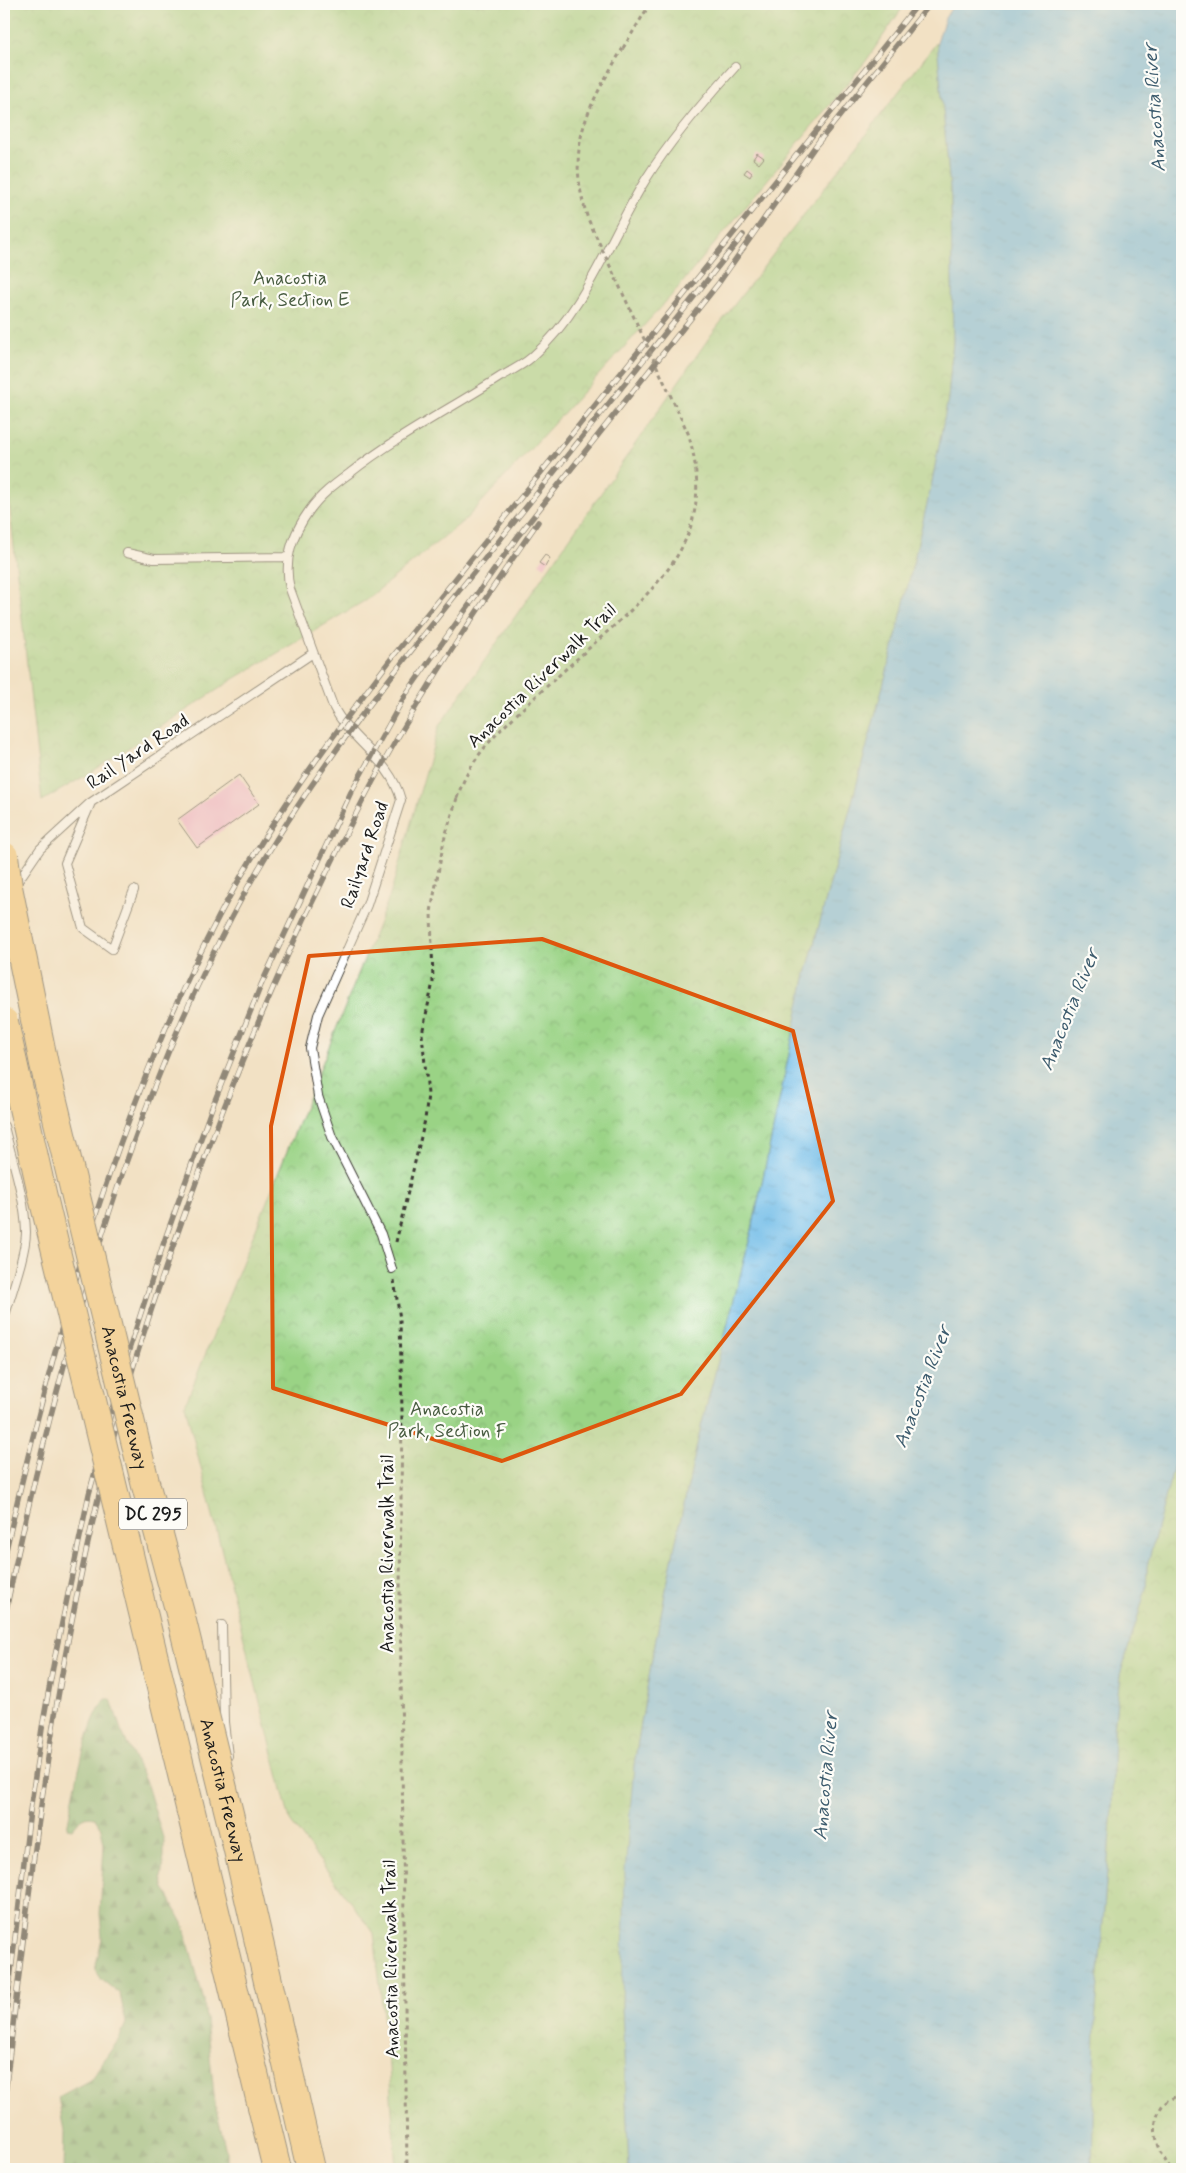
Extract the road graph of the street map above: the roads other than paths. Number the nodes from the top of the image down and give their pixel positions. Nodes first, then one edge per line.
1 (735, 67) dead end
2 (127, 553) dead end
3 (287, 557) junction
4 (313, 653) junction
5 (90, 803) junction
6 (4, 856) edge
7 (134, 890) dead end
8 (4, 902) edge
9 (4, 1022) edge
10 (4, 1126) edge
11 (392, 1269) road end
12 (4, 1319) edge
13 (222, 1625) dead end
14 (229, 1769) dead end
15 (230, 1779) dead end
16 (237, 1846) junction
17 (277, 2169) edge
18 (312, 2169) edge

1 - 3 lane
2 - 3 lane
3 - 4 lane, Railyard Road
4 - 5 lane, Rail Yard Road
4 - 11 lane, Railyard Road
5 - 7 lane
5 - 8 lane, Rail Yard Road
6 - 16 highway, Anacostia Freeway / DC 295, bridge
9 - 17 highway, Anacostia Freeway / DC 295, bridge
10 - 12 lane
13 - 14 lane
15 - 16 lane
16 - 18 highway, Anacostia Freeway / DC 295, bridge

